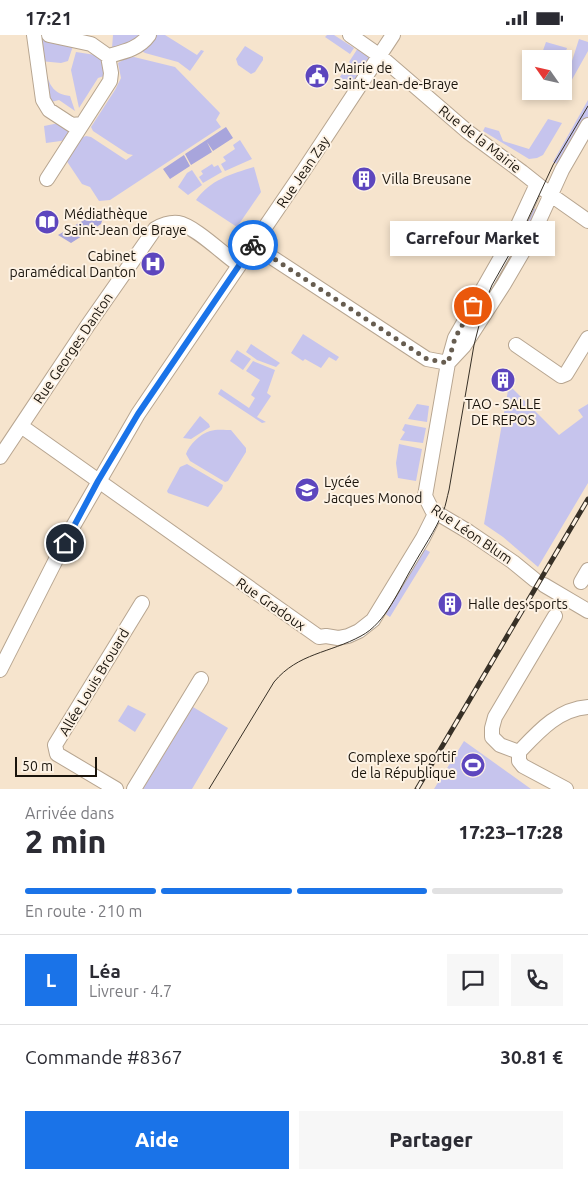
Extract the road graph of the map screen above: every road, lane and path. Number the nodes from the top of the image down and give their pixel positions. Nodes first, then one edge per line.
1 (34, 35) edge
2 (48, 35) edge
3 (149, 35) edge
4 (350, 35) edge
5 (393, 35) edge
6 (108, 56) junction
7 (380, 56) junction
8 (82, 124) junction
9 (588, 125) edge
10 (47, 179) dead end
11 (537, 184) junction
12 (551, 195) junction
13 (588, 221) edge
14 (253, 245) junction
15 (239, 265) junction
16 (588, 338) edge
17 (516, 345) dead end
18 (448, 363) junction
19 (21, 427) junction
20 (0, 457) edge
21 (98, 481) junction
22 (432, 509) junction
23 (142, 603) dead end
24 (588, 611) edge
25 (555, 616) dead end
26 (0, 670) edge
27 (200, 679) dead end
28 (588, 707) edge
29 (519, 752) junction
30 (116, 789) edge
31 (134, 789) edge
32 (566, 789) edge

1 - 8 street
2 - 6 street
3 - 6 street
4 - 7 street, Rue de la Mairie
5 - 7 street, Rue Jean Zay
6 - 8 street
7 - 11 street, Rue de la Mairie
7 - 14 street, Rue Jean Zay
8 - 10 street
9 - 12 street
11 - 12 street, Rue de la Mairie
11 - 18 street, Rue Léon Blum
12 - 13 street, Rue de la Mairie
12 - 18 street
14 - 15 street, Rue Jean Zay
14 - 18 street
15 - 19 street, Rue Georges Danton
15 - 21 street, Rue Jean Zay
16 - 17 street
18 - 22 street, Rue Léon Blum
19 - 20 street, Rue Georges Danton
19 - 21 street, Rue Gradoux
21 - 22 street, Rue Gradoux
21 - 26 street, Rue Jean Zay
22 - 24 street, Rue Léon Blum
23 - 30 street, Allée Louis Brouard
25 - 29 street
27 - 31 street
28 - 29 street
29 - 32 street

